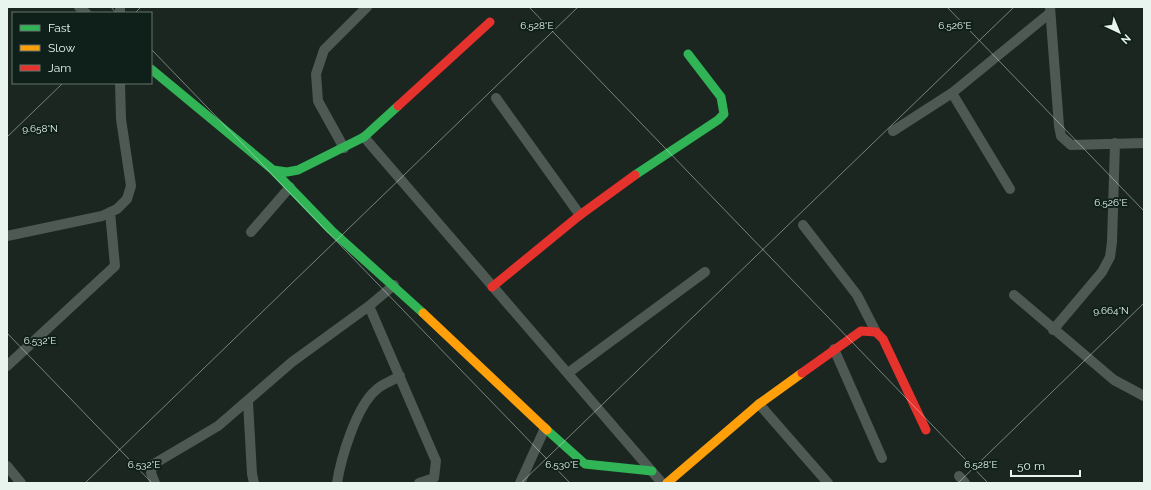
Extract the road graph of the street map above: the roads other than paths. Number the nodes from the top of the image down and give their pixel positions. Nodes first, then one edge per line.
1 (367, 7) edge
2 (1050, 10) edge
3 (490, 22) dead end
4 (688, 54) dead end
5 (152, 70) edge
6 (120, 84) edge
7 (952, 93) junction
8 (496, 98) dead end
9 (893, 131) dead end
10 (364, 137) junction
11 (1115, 143) junction
12 (1144, 143) edge
13 (344, 148) junction
14 (273, 170) junction
15 (290, 187) junction
16 (1010, 189) dead end
17 (110, 212) junction
18 (580, 215) junction
19 (803, 225) dead end
20 (251, 232) dead end
21 (7, 236) edge
22 (705, 272) dead end
23 (394, 285) junction
24 (492, 286) junction
25 (1014, 295) dead end
26 (369, 306) junction
27 (1053, 330) junction
28 (876, 332) junction
29 (834, 349) junction
30 (7, 366) edge
31 (568, 373) junction
32 (400, 376) junction
33 (1144, 396) edge
34 (248, 402) junction
35 (760, 404) junction
36 (545, 428) junction
37 (926, 430) dead end
38 (882, 458) dead end
39 (7, 466) edge
40 (652, 471) junction
41 (10, 477) edge
42 (437, 481) edge
43 (21, 483) edge
44 (154, 483) edge
45 (254, 483) edge
46 (337, 483) edge
47 (419, 483) edge
48 (520, 483) edge
49 (662, 483) edge
50 (667, 483) edge
51 (828, 483) edge

1 - 13 street
2 - 7 street
2 - 11 street
3 - 10 street
4 - 18 street
5 - 14 street
6 - 17 street
7 - 9 street
7 - 16 street
8 - 18 street
10 - 13 street
10 - 24 street
11 - 12 street
11 - 27 street
13 - 14 street
14 - 15 street
15 - 20 street
15 - 23 street
17 - 21 street
17 - 30 street
18 - 24 street
19 - 28 street
22 - 31 street
23 - 26 street
23 - 36 street
24 - 31 street
25 - 27 street
26 - 32 street
26 - 34 street
27 - 33 street
28 - 29 street
28 - 37 street
29 - 35 street
29 - 38 street
31 - 40 street
32 - 42 street
32 - 46 street
34 - 44 street
34 - 45 street
35 - 50 street
35 - 51 street
36 - 40 street
36 - 48 street
39 - 41 street
40 - 49 street
41 - 43 street
42 - 47 street

